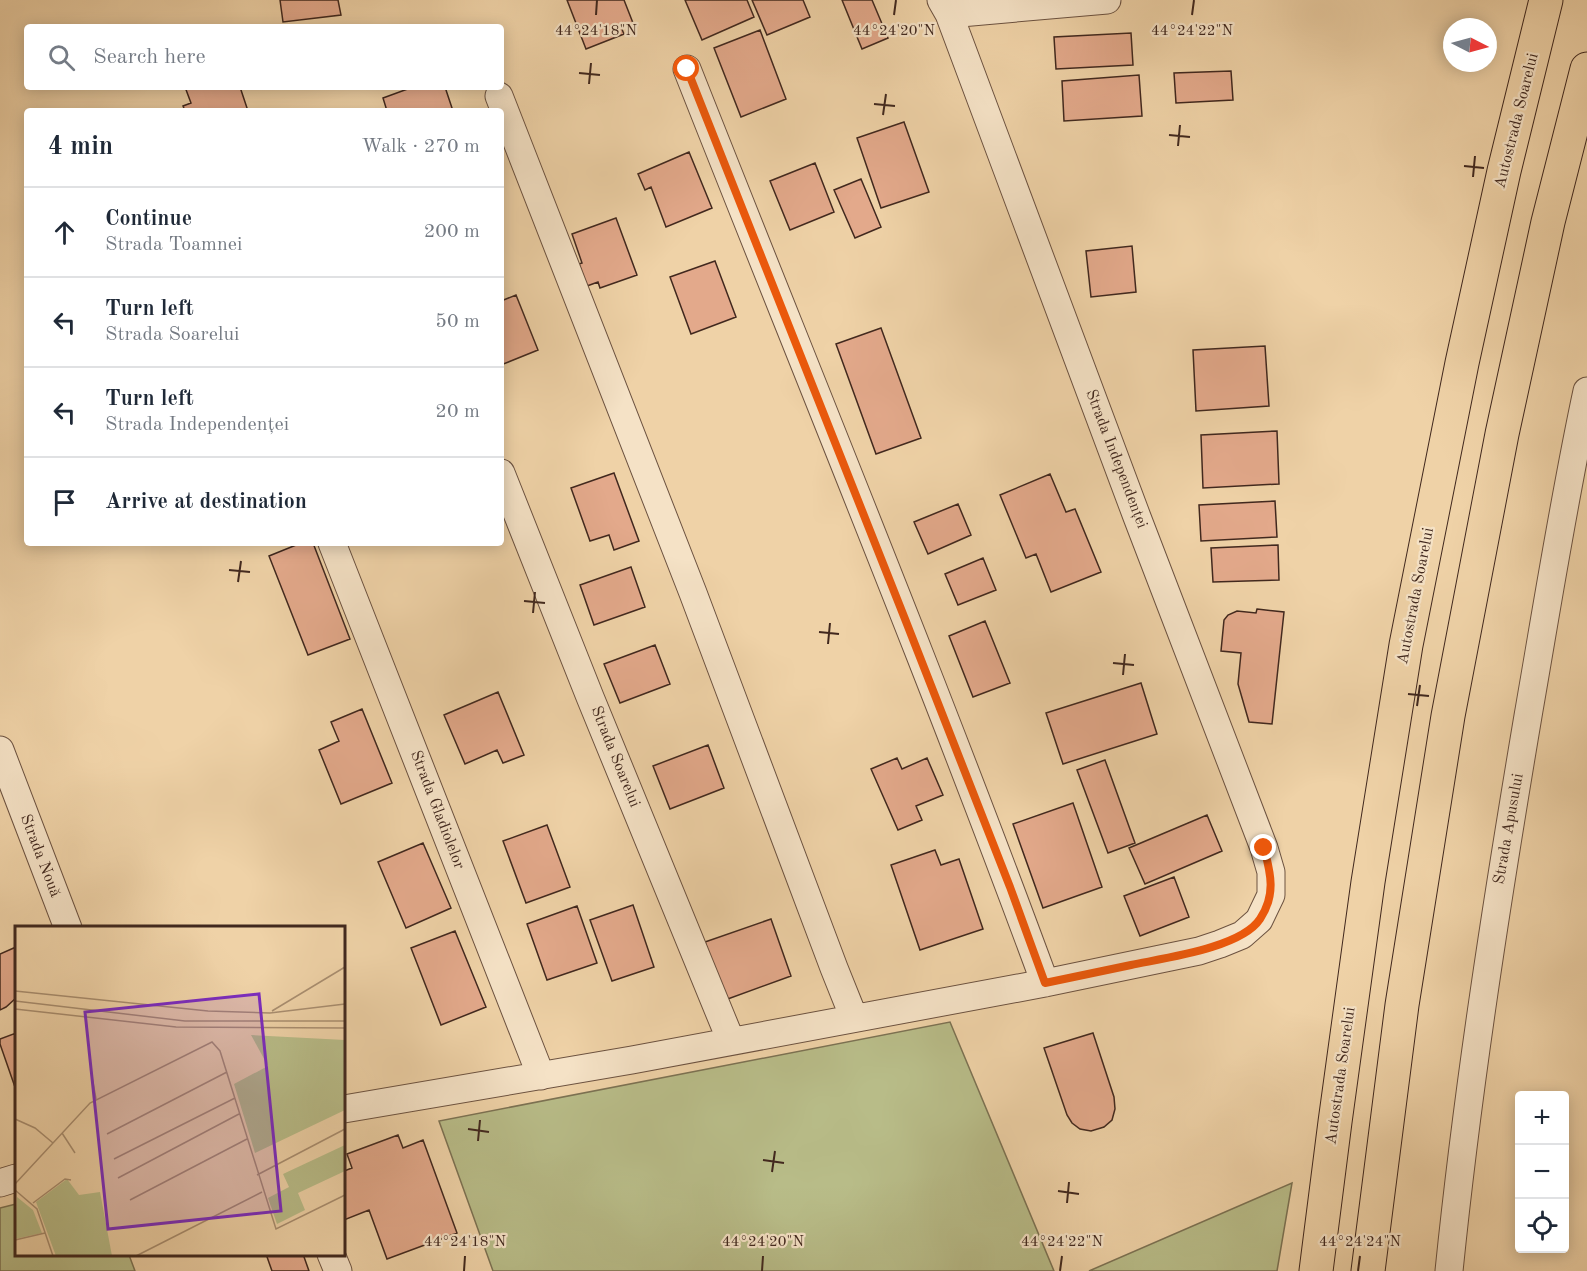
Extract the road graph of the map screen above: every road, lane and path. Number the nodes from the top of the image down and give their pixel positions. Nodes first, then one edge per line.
1 (1107, 0) edge
2 (1546, 0) edge
3 (945, 7) edge
4 (687, 69) dead end
5 (1587, 69) edge
6 (499, 96) dead end
7 (504, 108) edge
8 (504, 109) edge
9 (1587, 390) edge
10 (504, 480) edge
11 (333, 546) edge
12 (0, 750) edge
13 (68, 926) edge
14 (1045, 983) junction
15 (854, 1018) junction
16 (730, 1041) junction
17 (541, 1076) junction
18 (345, 1109) edge
19 (15, 1178) edge
20 (0, 1183) edge
21 (333, 1256) edge
22 (338, 1271) edge
23 (1316, 1271) edge
24 (1368, 1271) edge
25 (1449, 1271) edge

1 - 3 street
2 - 23 highway, Autostrada Soarelui
3 - 14 street, Strada Independenței
4 - 14 street
5 - 24 highway
6 - 7 street
8 - 15 street
9 - 25 street, Strada Apusului
10 - 16 street, Strada Soarelui
11 - 17 street, Strada Gladiolelor
12 - 13 street, Strada Nouă
14 - 15 street
15 - 16 street
16 - 17 street
17 - 18 street
19 - 20 street
21 - 22 street

